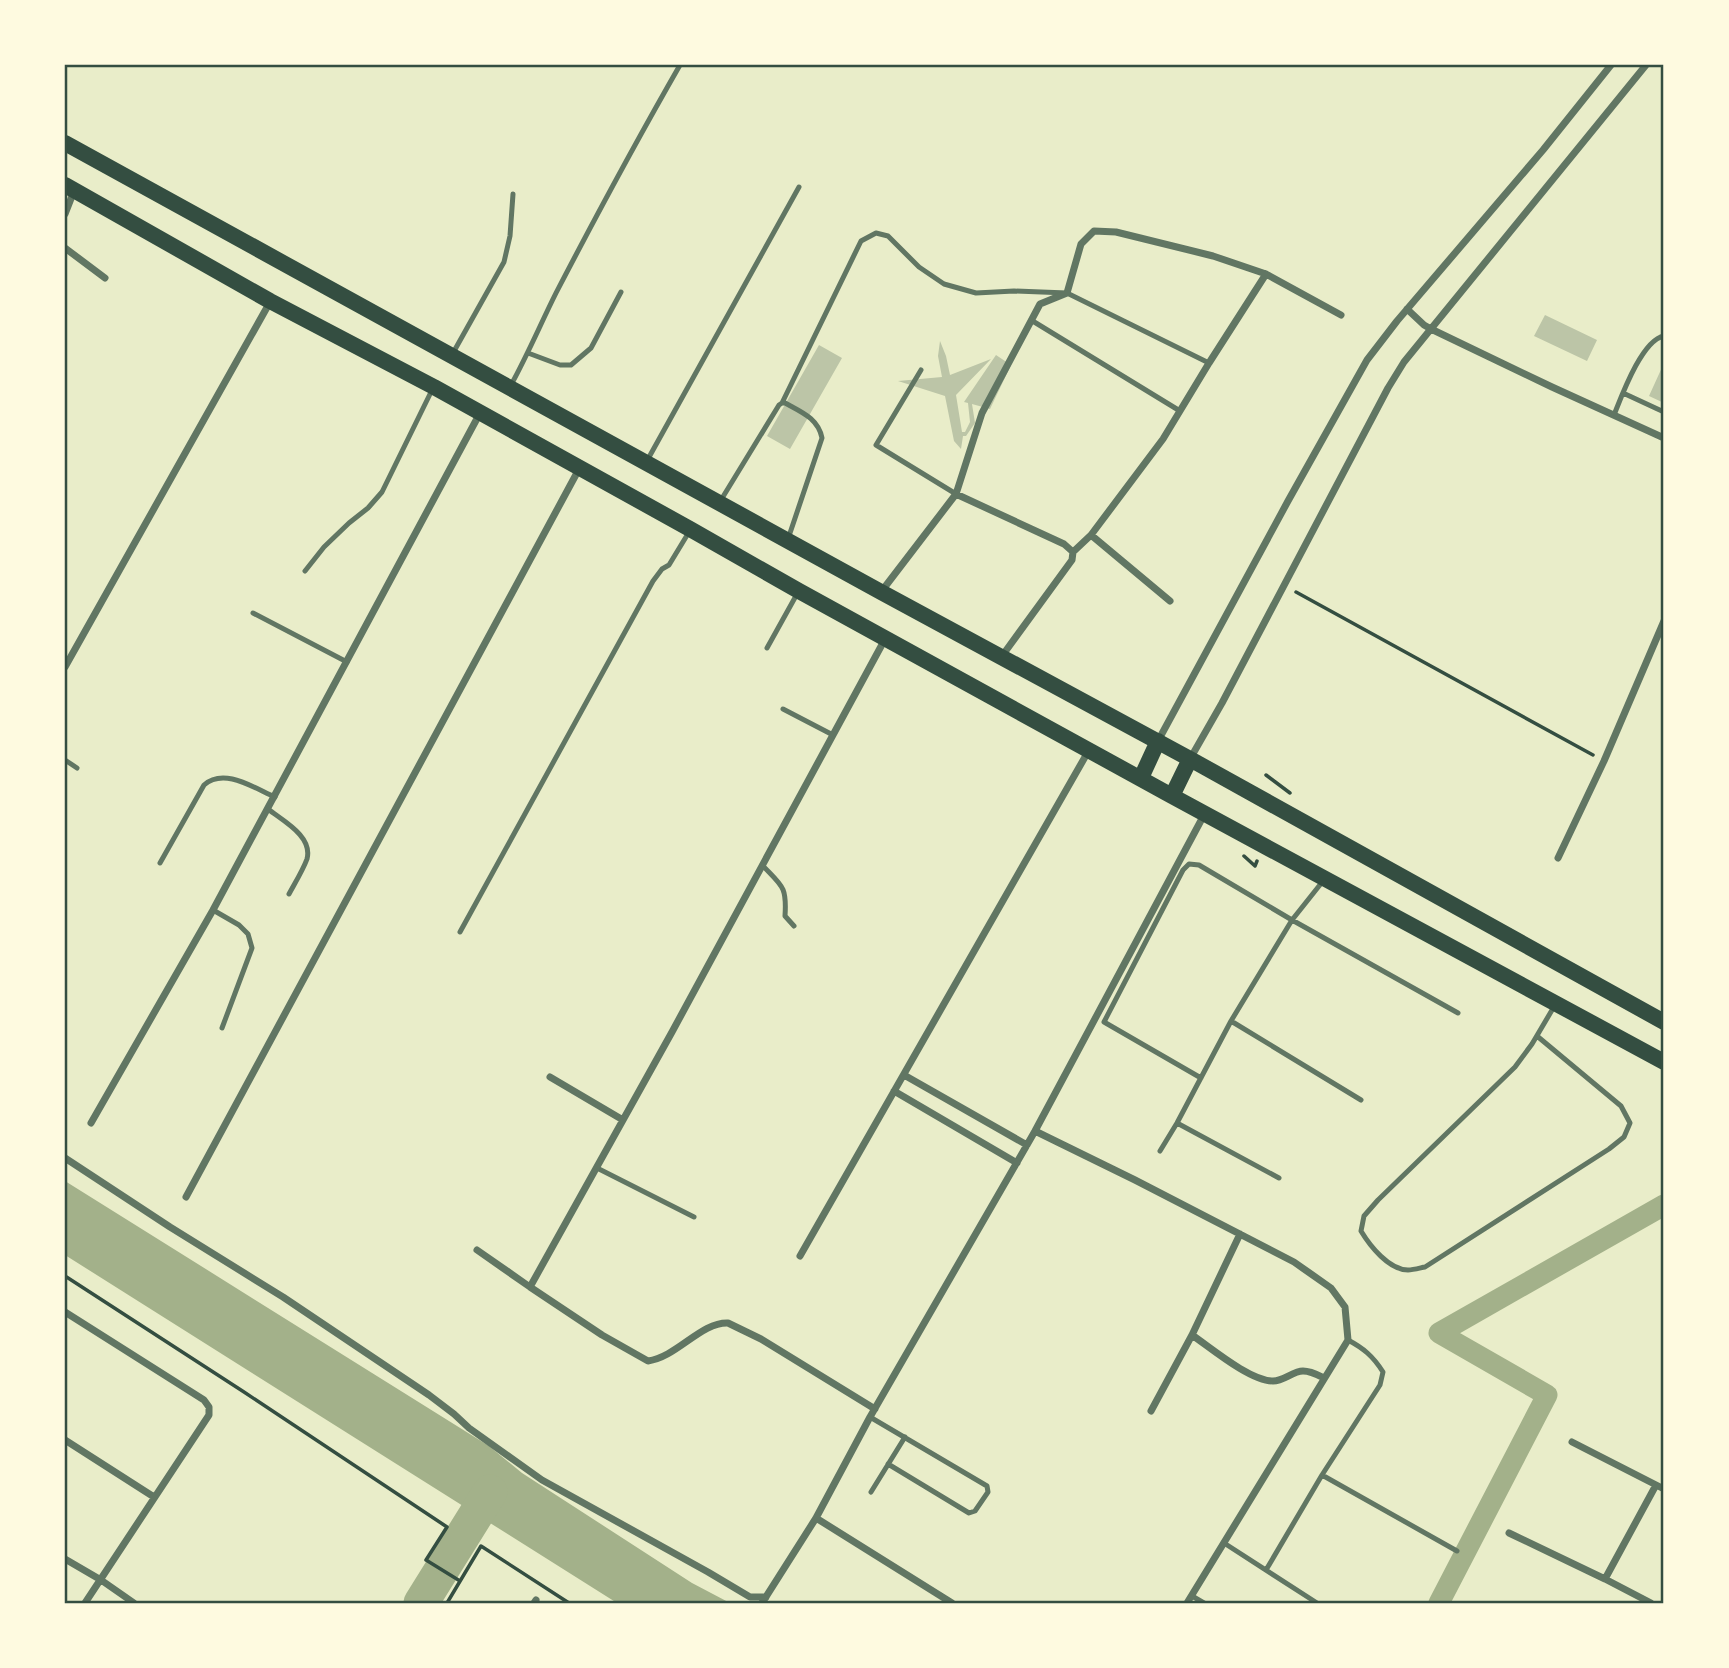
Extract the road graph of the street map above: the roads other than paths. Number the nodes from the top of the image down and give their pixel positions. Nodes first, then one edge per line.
1 (680, 65) edge
2 (1611, 65) edge
3 (1646, 65) edge
4 (65, 143) edge
5 (799, 187) dead end
6 (69, 188) edge
7 (513, 194) dead end
8 (65, 214) edge
9 (65, 248) edge
10 (1266, 274) junction
11 (105, 278) dead end
12 (621, 292) dead end
13 (1067, 293) junction
14 (270, 301) junction
15 (1407, 309) junction
16 (1341, 315) dead end
17 (1031, 320) junction
18 (1431, 329) junction
19 (1664, 336) edge
20 (528, 353) junction
21 (451, 355) junction
22 (1209, 363) junction
23 (920, 370) dead end
24 (433, 387) junction
25 (510, 387) junction
26 (1623, 393) junction
27 (782, 403) junction
28 (1180, 411) junction
29 (1664, 412) edge
30 (480, 414) junction
31 (1614, 415) junction
32 (1664, 438) edge
33 (647, 462) junction
34 (579, 468) junction
35 (956, 494) junction
36 (719, 503) junction
37 (690, 529) junction
38 (1091, 535) junction
39 (788, 541) junction
40 (1073, 552) junction
41 (305, 571) dead end
42 (799, 591) junction
43 (881, 592) junction
44 (1170, 601) dead end
45 (253, 612) dead end
46 (1664, 621) edge
47 (885, 638) junction
48 (767, 648) dead end
49 (1002, 656) junction
50 (347, 662) junction
51 (65, 667) edge
52 (783, 709) dead end
53 (833, 735) junction
54 (1158, 741) junction
55 (1089, 750) junction
56 (1190, 759) junction
57 (65, 760) edge
58 (77, 768) dead end
59 (1140, 778) junction
60 (1172, 796) junction
61 (275, 797) junction
62 (268, 809) junction
63 (1205, 813) junction
64 (1558, 858) dead end
65 (160, 863) dead end
66 (762, 865) junction
67 (1325, 879) junction
68 (289, 894) dead end
69 (214, 911) junction
70 (1292, 920) junction
71 (794, 926) dead end
72 (460, 932) dead end
73 (1556, 1003) junction
74 (1458, 1013) dead end
75 (1231, 1021) junction
76 (1664, 1022) edge
77 (222, 1028) dead end
78 (1537, 1036) junction
79 (1664, 1062) edge
80 (904, 1075) junction
81 (550, 1077) dead end
82 (1201, 1077) junction
83 (894, 1091) junction
84 (1361, 1100) dead end
85 (623, 1120) junction
86 (91, 1123) dead end
87 (1177, 1123) junction
88 (1035, 1131) junction
89 (1027, 1145) junction
90 (1160, 1151) dead end
91 (65, 1158) edge
92 (1017, 1163) junction
93 (597, 1168) junction
94 (1279, 1178) dead end
95 (186, 1197) dead end
96 (694, 1217) dead end
97 (1240, 1234) junction
98 (477, 1250) dead end
99 (800, 1256) dead end
100 (530, 1287) junction
101 (65, 1312) edge
102 (1192, 1335) junction
103 (1348, 1340) junction
104 (1324, 1378) junction
105 (875, 1409) junction
106 (1151, 1411) dead end
107 (870, 1417) junction
108 (905, 1437) junction
109 (65, 1440) edge
110 (1572, 1442) dead end
111 (888, 1464) junction
112 (1322, 1475) junction
113 (1656, 1485) junction
114 (1664, 1489) edge
115 (870, 1492) dead end
116 (154, 1497) junction
117 (816, 1517) junction
118 (1509, 1533) dead end
119 (1224, 1543) junction
120 (1457, 1551) dead end
121 (65, 1559) edge
122 (1266, 1570) junction
123 (1605, 1579) junction
124 (100, 1580) junction
125 (764, 1600) edge
126 (1189, 1600) edge
127 (86, 1603) edge
128 (134, 1603) edge
129 (952, 1603) edge
130 (1204, 1603) edge
131 (1317, 1603) edge
132 (1651, 1603) edge

1 - 20 lane
2 - 15 street
3 - 18 street
4 - 21 main road
5 - 33 lane
6 - 8 street
6 - 14 main road
7 - 21 lane
9 - 11 street
10 - 13 street
10 - 16 street
10 - 22 street
12 - 20 lane
13 - 17 street
13 - 22 lane
13 - 27 lane
14 - 24 main road
14 - 51 street
15 - 18 street
15 - 54 street
17 - 28 lane
17 - 35 street
18 - 31 street
18 - 56 street
19 - 26 lane
20 - 25 lane
21 - 25 main road
22 - 28 street
23 - 35 lane
24 - 30 main road
24 - 41 lane
25 - 33 main road
26 - 29 lane
26 - 31 lane
27 - 36 lane
27 - 39 lane
28 - 38 street
30 - 34 main road
30 - 50 street
31 - 32 street
33 - 36 main road
34 - 37 main road
34 - 95 street
35 - 40 street
35 - 43 street
36 - 39 main road
37 - 42 main road
37 - 72 lane
38 - 40 street
38 - 44 street
39 - 43 main road
40 - 49 street
42 - 47 main road
42 - 48 lane
43 - 49 main road
45 - 50 lane
46 - 64 street
47 - 53 street
47 - 55 main road
49 - 54 main road
50 - 61 street
52 - 53 lane
53 - 66 street
54 - 56 main road
54 - 59 main road
55 - 59 main road
55 - 80 street
56 - 60 main road
56 - 76 main road
57 - 58 lane
59 - 60 main road
60 - 63 main road
61 - 62 street
61 - 65 lane
62 - 68 lane
62 - 69 street
63 - 67 main road
63 - 88 street
66 - 71 lane
66 - 85 street
67 - 70 lane
67 - 73 main road
69 - 77 lane
69 - 86 street
70 - 74 lane
70 - 75 lane
70 - 82 lane
73 - 78 lane
73 - 79 main road
75 - 82 lane
75 - 84 lane
78 - 78 lane
80 - 83 street
80 - 89 street
81 - 85 street
82 - 87 lane
83 - 92 street
83 - 99 street
85 - 93 street
87 - 90 lane
87 - 94 lane
88 - 89 street
88 - 97 street
89 - 92 street
91 - 125 street
92 - 105 street
93 - 96 lane
93 - 100 street
97 - 102 street
97 - 103 street
98 - 100 street
100 - 105 street
101 - 116 street
102 - 104 street
102 - 106 street
103 - 104 street
103 - 112 lane
104 - 119 street
105 - 107 street
107 - 108 lane
107 - 117 street
108 - 111 lane
108 - 111 lane
109 - 116 street
110 - 113 street
111 - 115 lane
112 - 120 lane
112 - 122 lane
113 - 114 street
113 - 123 street
116 - 124 street
117 - 125 street
117 - 129 street
118 - 123 street
119 - 122 lane
119 - 126 street
121 - 124 street
122 - 131 lane
123 - 132 street
124 - 127 street
124 - 128 street
126 - 130 lane

